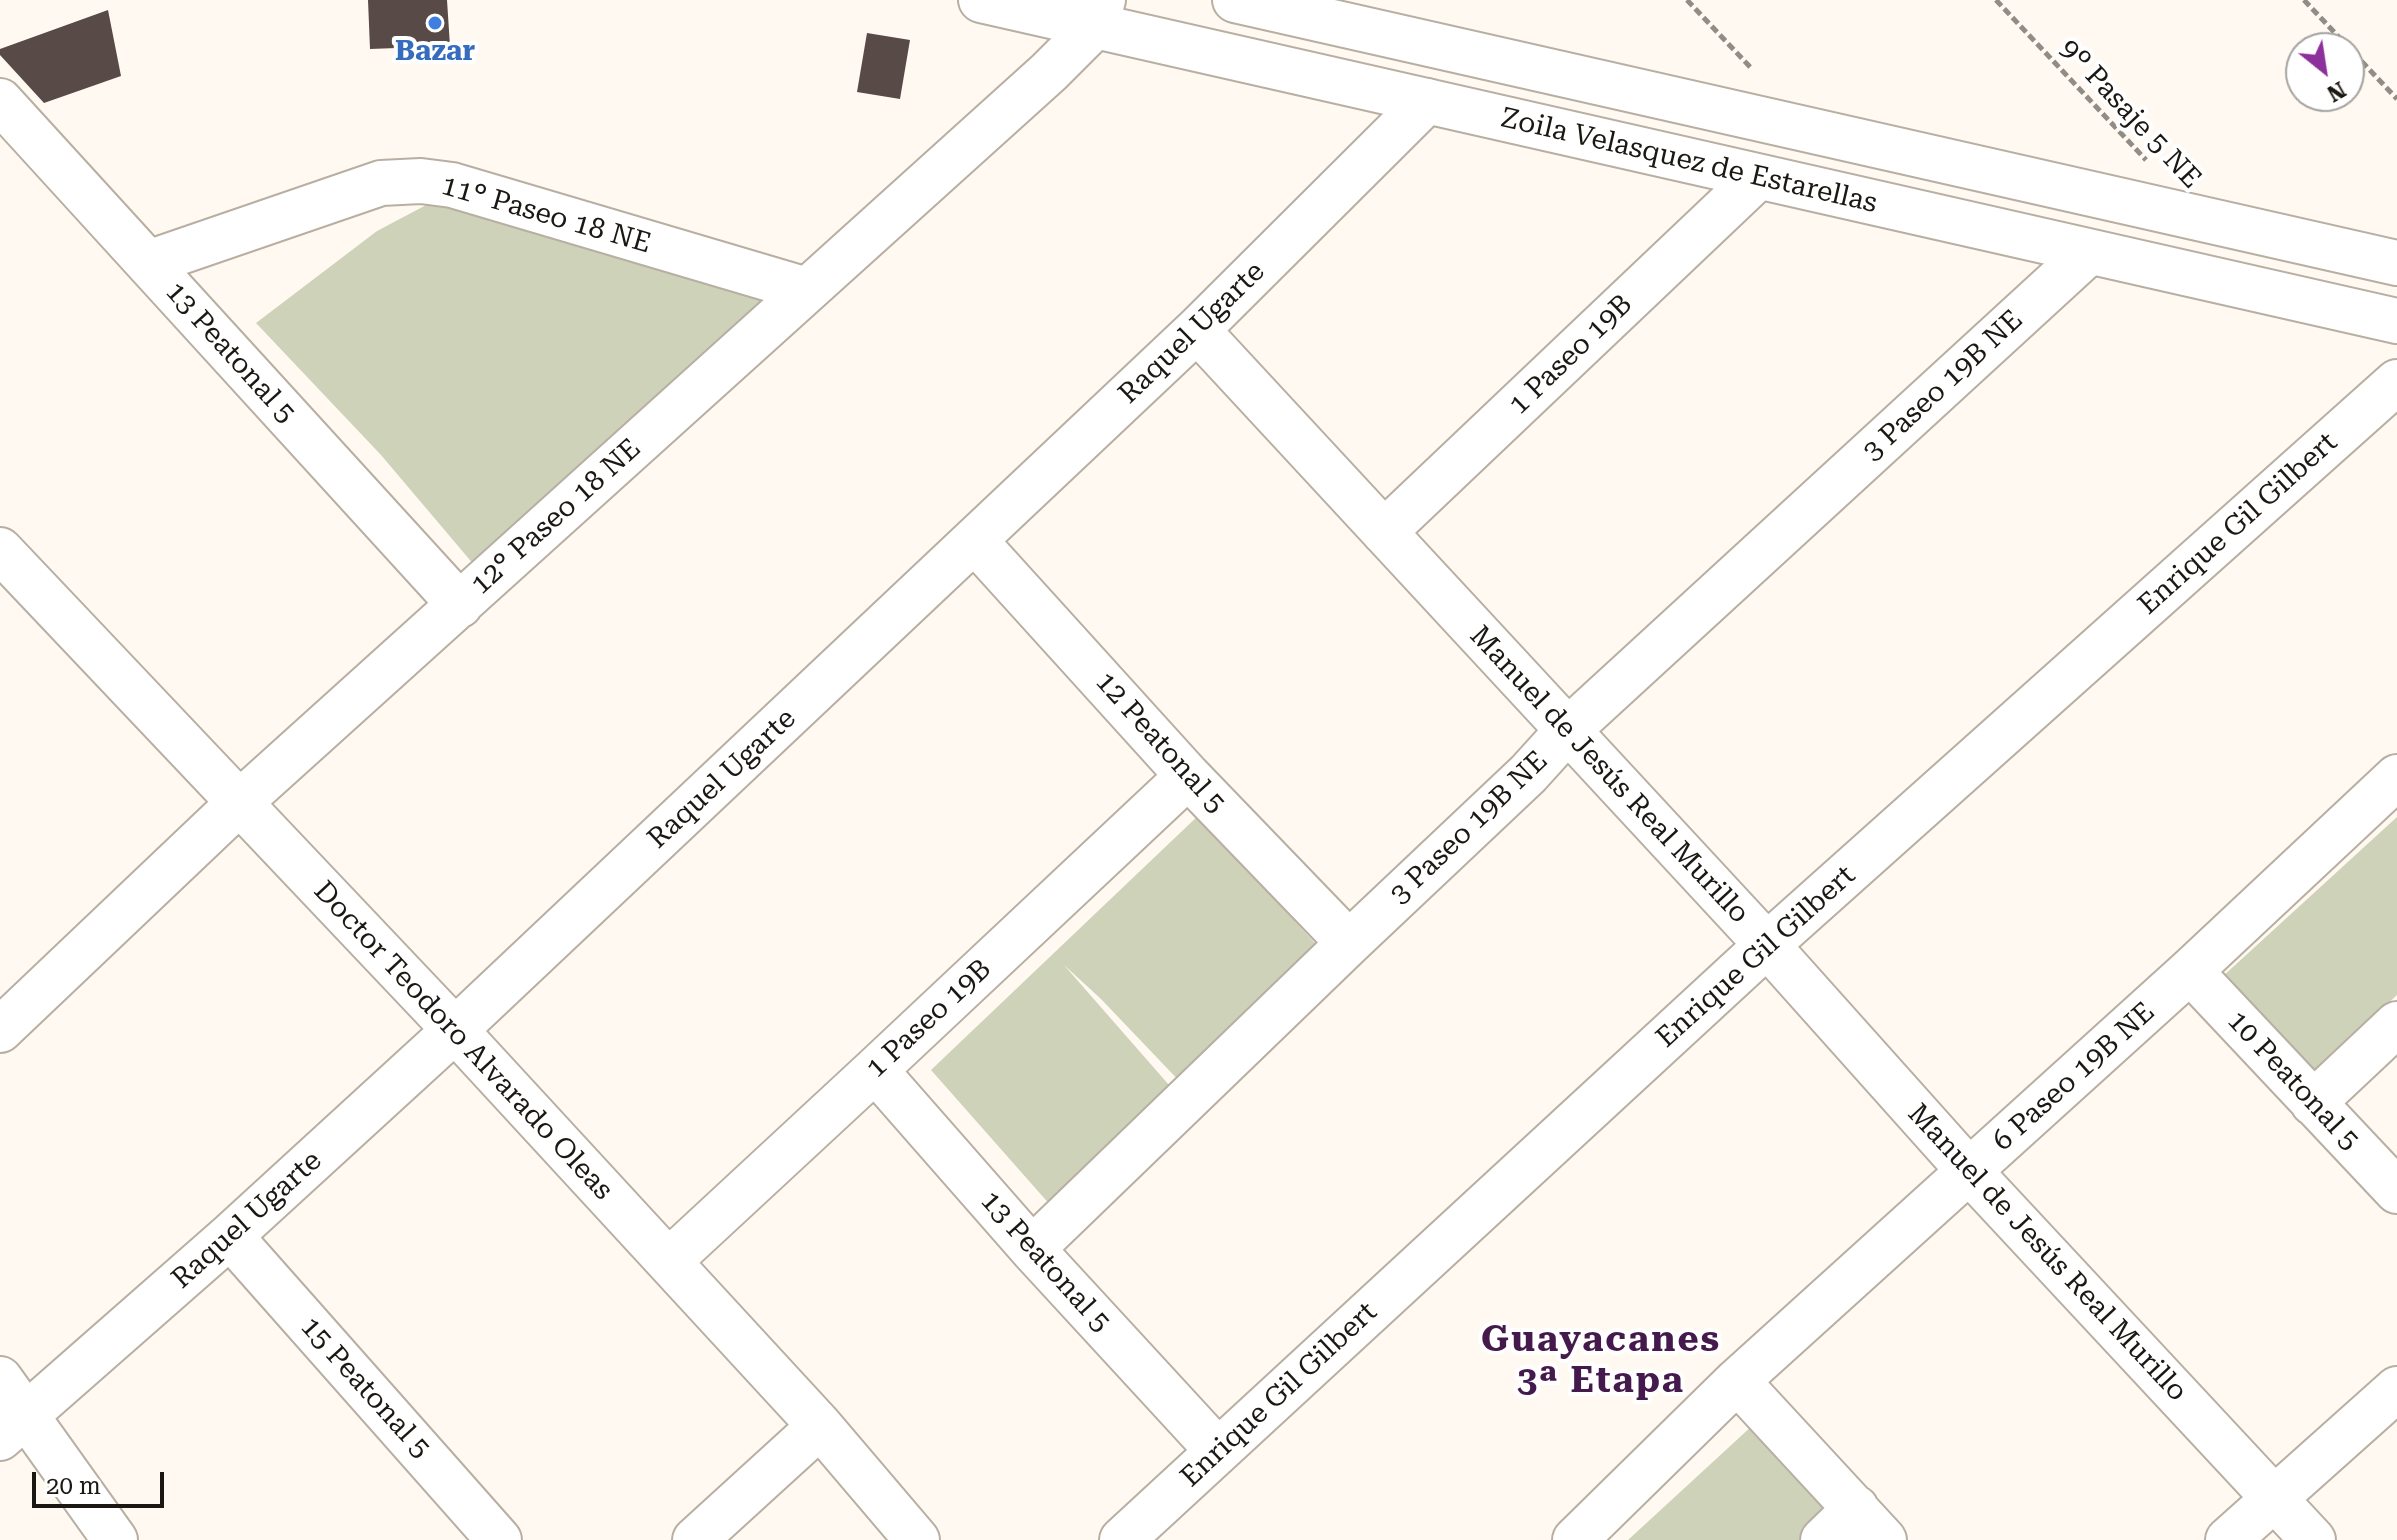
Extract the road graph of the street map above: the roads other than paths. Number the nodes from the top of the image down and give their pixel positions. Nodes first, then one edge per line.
1 (981, 0) edge
2 (1235, 0) edge
3 (1099, 13) edge
4 (0, 101) edge
5 (1427, 101) junction
6 (1758, 177) junction
7 (2089, 252) junction
8 (148, 263) junction
9 (2397, 263) edge
10 (807, 290) junction
11 (2397, 321) edge
12 (1197, 330) junction
13 (2397, 382) edge
14 (1384, 532) junction
15 (975, 541) junction
16 (0, 550) edge
17 (460, 605) junction
18 (1567, 731) junction
19 (1188, 776) junction
20 (2397, 777) edge
21 (239, 803) junction
22 (1349, 943) junction
23 (1767, 945) junction
24 (2190, 971) junction
25 (6, 1014) edge
26 (2397, 1024) edge
27 (455, 1030) junction
28 (875, 1070) junction
29 (2313, 1103) junction
30 (1970, 1172) junction
31 (2397, 1191) edge
32 (230, 1236) junction
33 (1032, 1249) junction
34 (669, 1261) junction
35 (0, 1379) edge
36 (1737, 1381) junction
37 (2397, 1389) edge
38 (13, 1426) edge
39 (820, 1426) junction
40 (1218, 1451) junction
41 (2275, 1498) junction
42 (1856, 1508) junction
43 (115, 1540) edge
44 (499, 1540) edge
45 (695, 1540) edge
46 (917, 1540) edge
47 (1122, 1540) edge
48 (1575, 1540) edge
49 (1823, 1540) edge
50 (1884, 1540) edge
51 (2228, 1540) edge
52 (2313, 1540) edge

1 - 3 street, Zoila Velasquez de Estarellas
2 - 9 street, Zoila Velasquez de Estarellas
3 - 5 street, Zoila Velasquez de Estarellas
3 - 10 street, 12° Paseo 18 NE
4 - 8 street, 13 Peatonal 5
5 - 6 street, Zoila Velasquez de Estarellas
5 - 12 street, Raquel Ugarte
6 - 7 street, Zoila Velasquez de Estarellas
6 - 14 street, 1 Paseo 19B
7 - 11 street, Zoila Velasquez de Estarellas
7 - 18 street, 3 Paseo 19B NE
8 - 10 street, 11° Paseo 18 NE
8 - 17 street, 13 Peatonal 5
10 - 17 street, 12° Paseo 18 NE
12 - 14 street, Manuel de Jesús Real Murillo
12 - 15 street, Raquel Ugarte
13 - 23 street, Enrique Gil Gilbert
14 - 18 street, Manuel de Jesús Real Murillo
15 - 19 street, 12 Peatonal 5
15 - 27 street, Raquel Ugarte
16 - 21 street, Doctor Teodoro Alvarado Oleas
17 - 21 street, 12° Paseo 18 NE
18 - 22 street, 3 Paseo 19B NE
18 - 23 street, Manuel de Jesús Real Murillo
19 - 22 street, 12 Peatonal 5
19 - 28 street, 1 Paseo 19B
20 - 24 street, 6 Paseo 19B NE
21 - 25 street, 12° Paseo 18 NE
21 - 27 street, Doctor Teodoro Alvarado Oleas
22 - 33 street, 3 Paseo 19B NE
23 - 30 street, Manuel de Jesús Real Murillo
23 - 40 street, Enrique Gil Gilbert
24 - 29 street, 10 Peatonal 5
24 - 30 street, 6 Paseo 19B NE
26 - 29 street
27 - 32 street, Raquel Ugarte
27 - 34 street, Doctor Teodoro Alvarado Oleas
28 - 33 street, 13 Peatonal 5
28 - 34 street, 1 Paseo 19B
29 - 31 street, 10 Peatonal 5
30 - 36 street, 6 Paseo 19B NE
30 - 41 street, Manuel de Jesús Real Murillo
32 - 38 street, Raquel Ugarte
32 - 44 street, 15 Peatonal 5
33 - 40 street, 13 Peatonal 5
34 - 39 street, Doctor Teodoro Alvarado Oleas
35 - 38 street
36 - 42 street
36 - 48 street, 6 Paseo 19B NE
37 - 41 street
38 - 43 street
39 - 45 street
39 - 46 street, Doctor Teodoro Alvarado Oleas
40 - 47 street, Enrique Gil Gilbert
41 - 51 street
41 - 52 street, Manuel de Jesús Real Murillo
42 - 49 street
42 - 50 street

